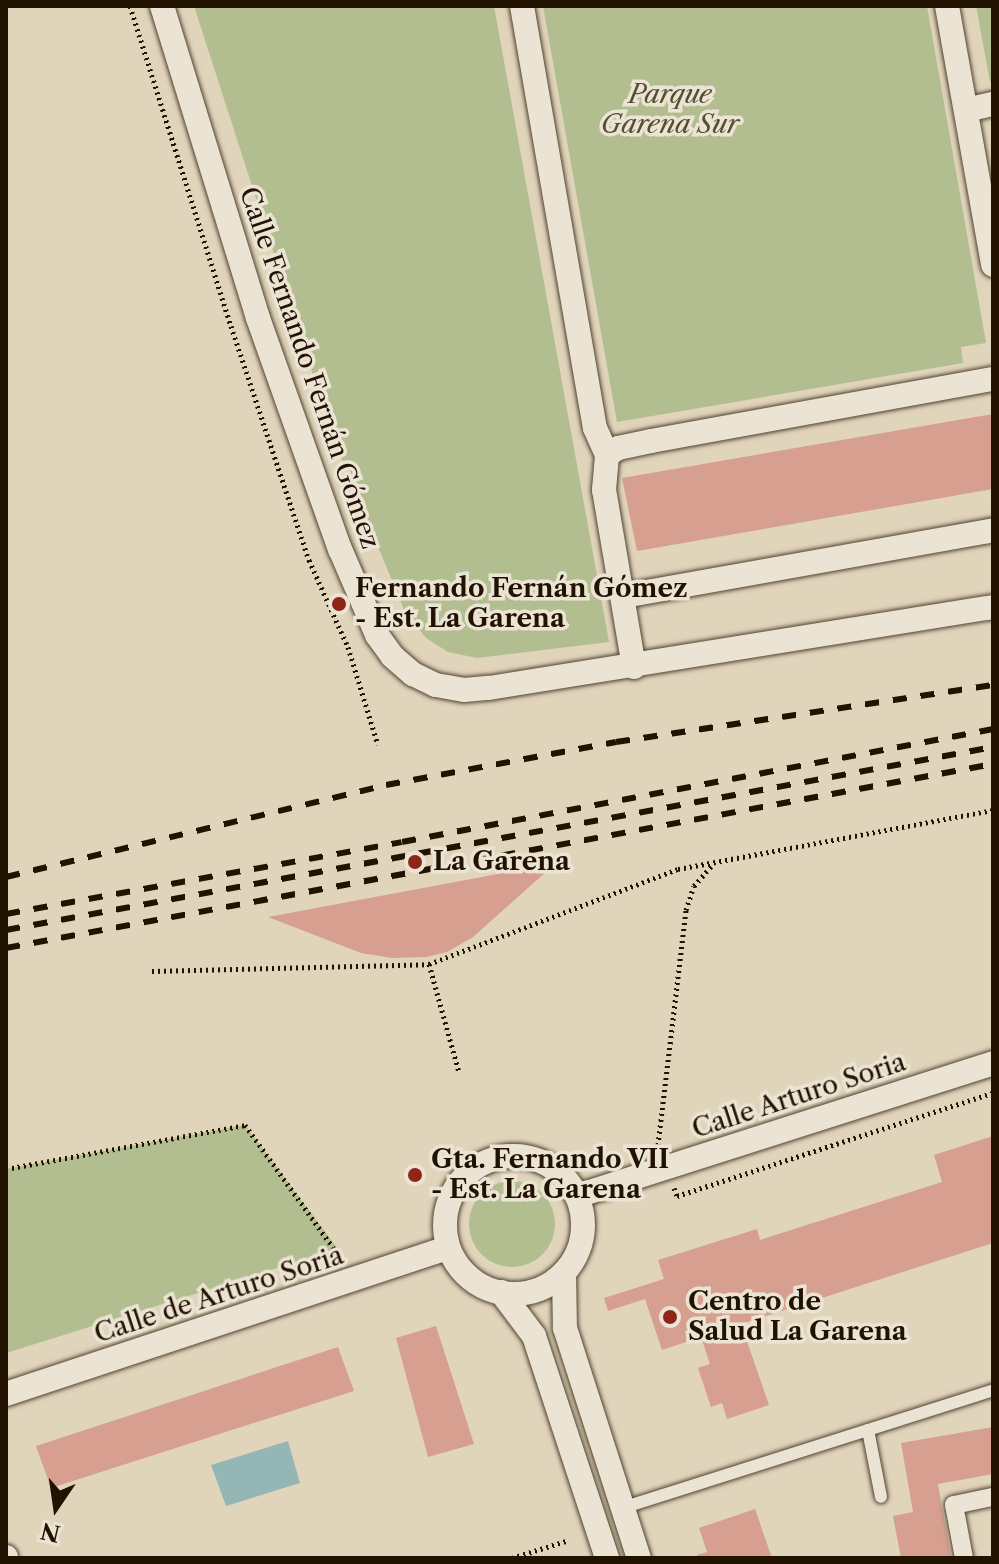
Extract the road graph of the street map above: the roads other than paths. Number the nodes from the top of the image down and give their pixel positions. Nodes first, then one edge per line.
1 (162, 6) edge
2 (522, 6) edge
3 (947, 6) edge
4 (993, 104) edge
5 (966, 110) junction
6 (993, 265) edge
7 (993, 379) edge
8 (607, 455) junction
9 (993, 530) edge
10 (624, 596) junction
11 (993, 607) edge
12 (634, 667) junction
13 (993, 1063) edge
14 (577, 1196) junction
15 (448, 1248) junction
16 (564, 1273) junction
17 (501, 1292) junction
18 (993, 1390) edge
19 (6, 1394) edge
20 (868, 1430) junction
21 (881, 1497) dead end
22 (993, 1497) edge
23 (622, 1508) junction
24 (607, 1558) edge
25 (639, 1558) edge
26 (964, 1558) edge

1 - 12 street, Calle Fernando Fernán Gómez
2 - 8 street
3 - 5 street
4 - 5 street
5 - 6 street
7 - 8 street
8 - 10 street
9 - 10 street
10 - 12 street
11 - 12 street, Calle Fernando Fernán Gómez
13 - 14 street, Calle Arturo Soria
14 - 15 street
14 - 16 street
15 - 17 street
15 - 19 street, Calle de Arturo Soria
16 - 17 street
16 - 23 street
17 - 24 street
18 - 20 lane
20 - 21 lane
20 - 23 lane
22 - 26 street
23 - 25 street

